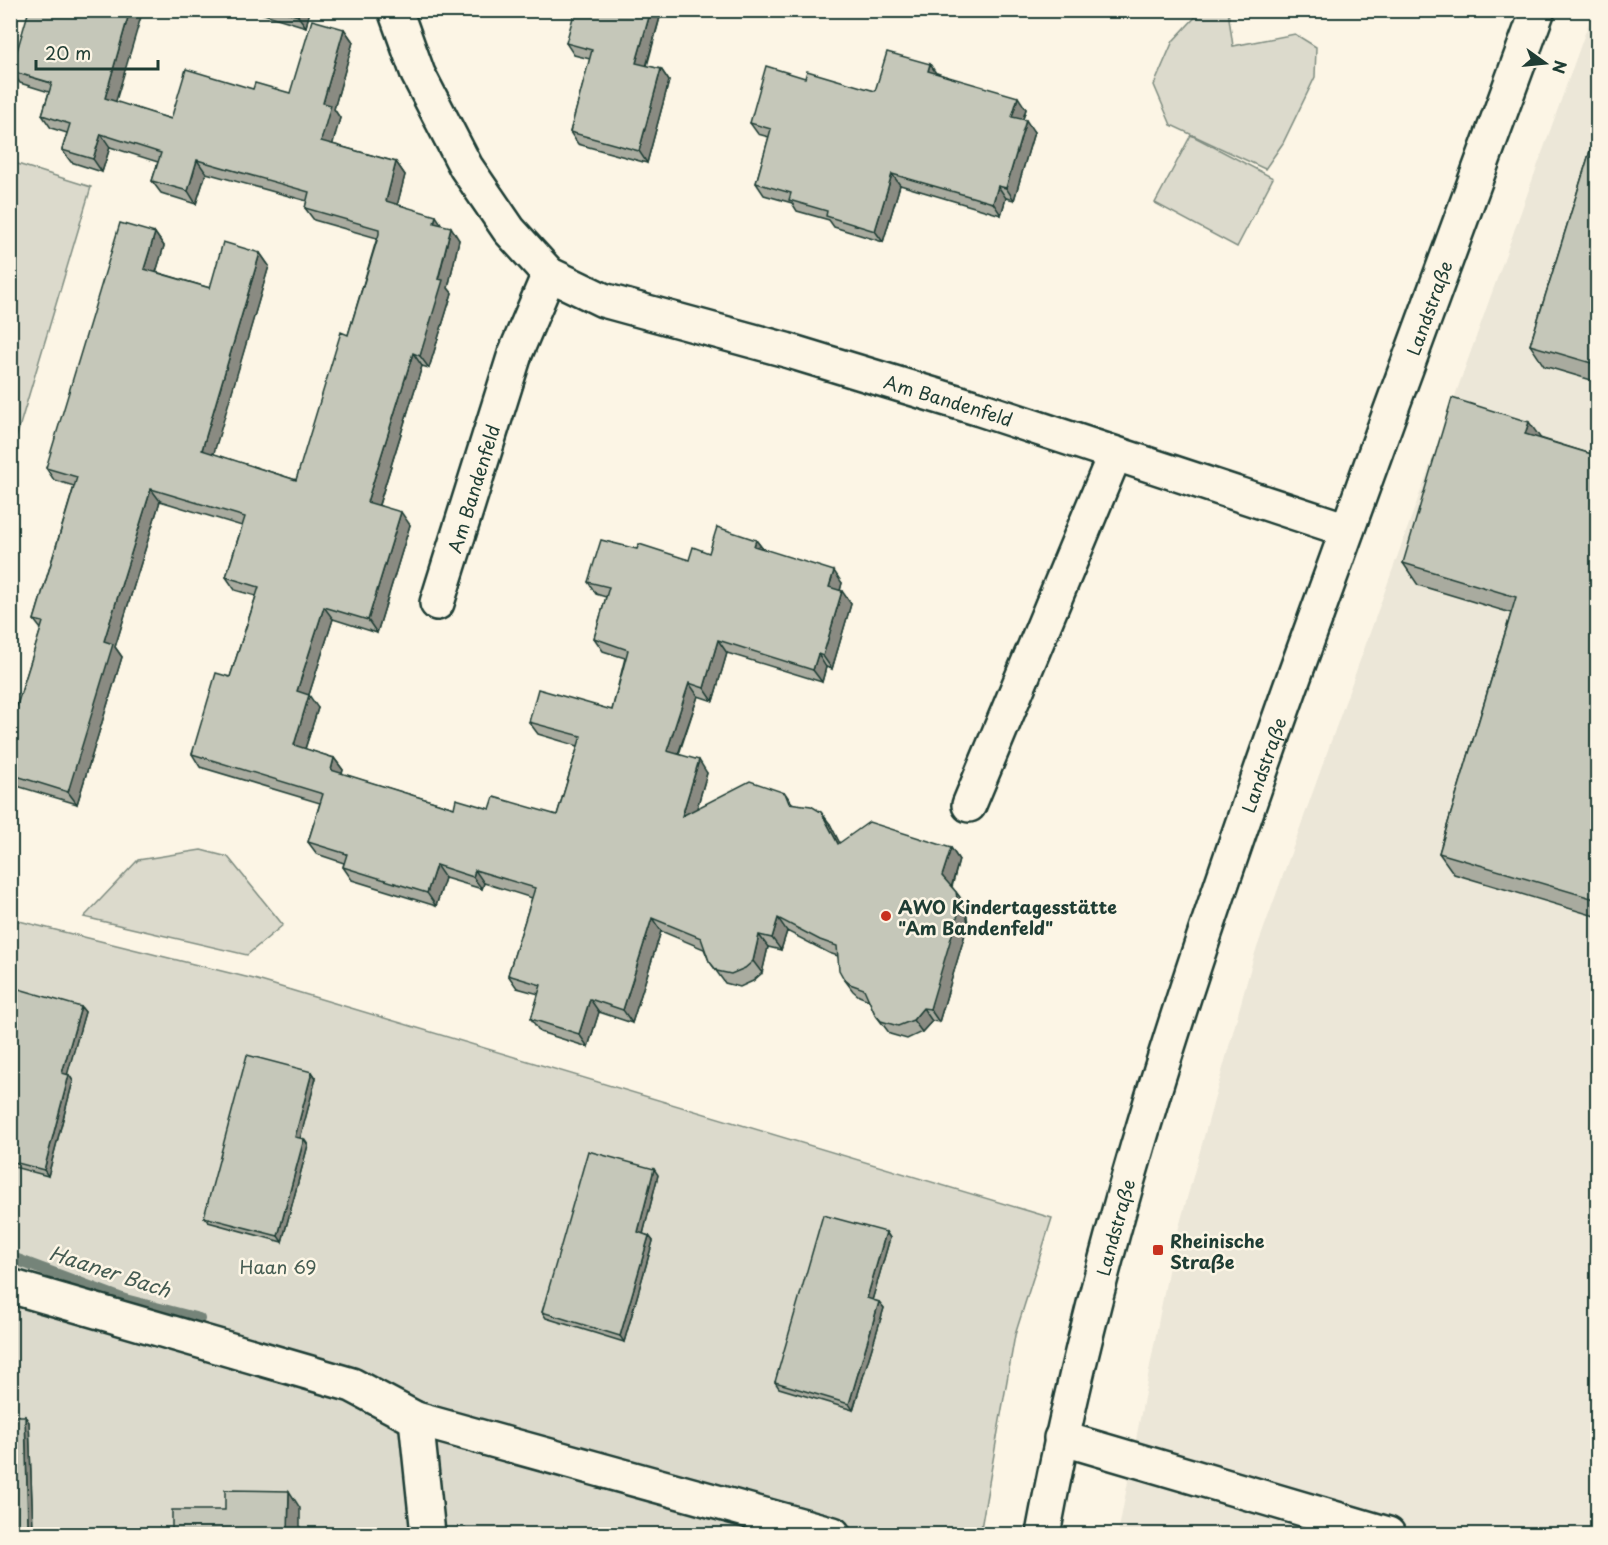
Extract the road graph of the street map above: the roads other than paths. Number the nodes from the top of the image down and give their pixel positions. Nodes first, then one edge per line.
1 (395, 10) edge
2 (1538, 10) edge
3 (549, 274) junction
4 (1115, 454) junction
5 (1347, 530) junction
6 (437, 603) dead end
7 (969, 805) dead end
8 (10, 1286) edge
9 (416, 1419) junction
10 (1061, 1438) junction
11 (428, 1534) edge
12 (833, 1534) edge
13 (1043, 1534) edge
14 (1388, 1534) edge

1 - 3 street, Am Bandenfeld
2 - 5 street, Landstraße
3 - 4 street, Am Bandenfeld
3 - 6 street, Am Bandenfeld
4 - 5 street, Am Bandenfeld
4 - 7 street
5 - 10 street, Landstraße
8 - 9 street
9 - 11 street
9 - 12 street
10 - 13 street, Landstraße
10 - 14 street

